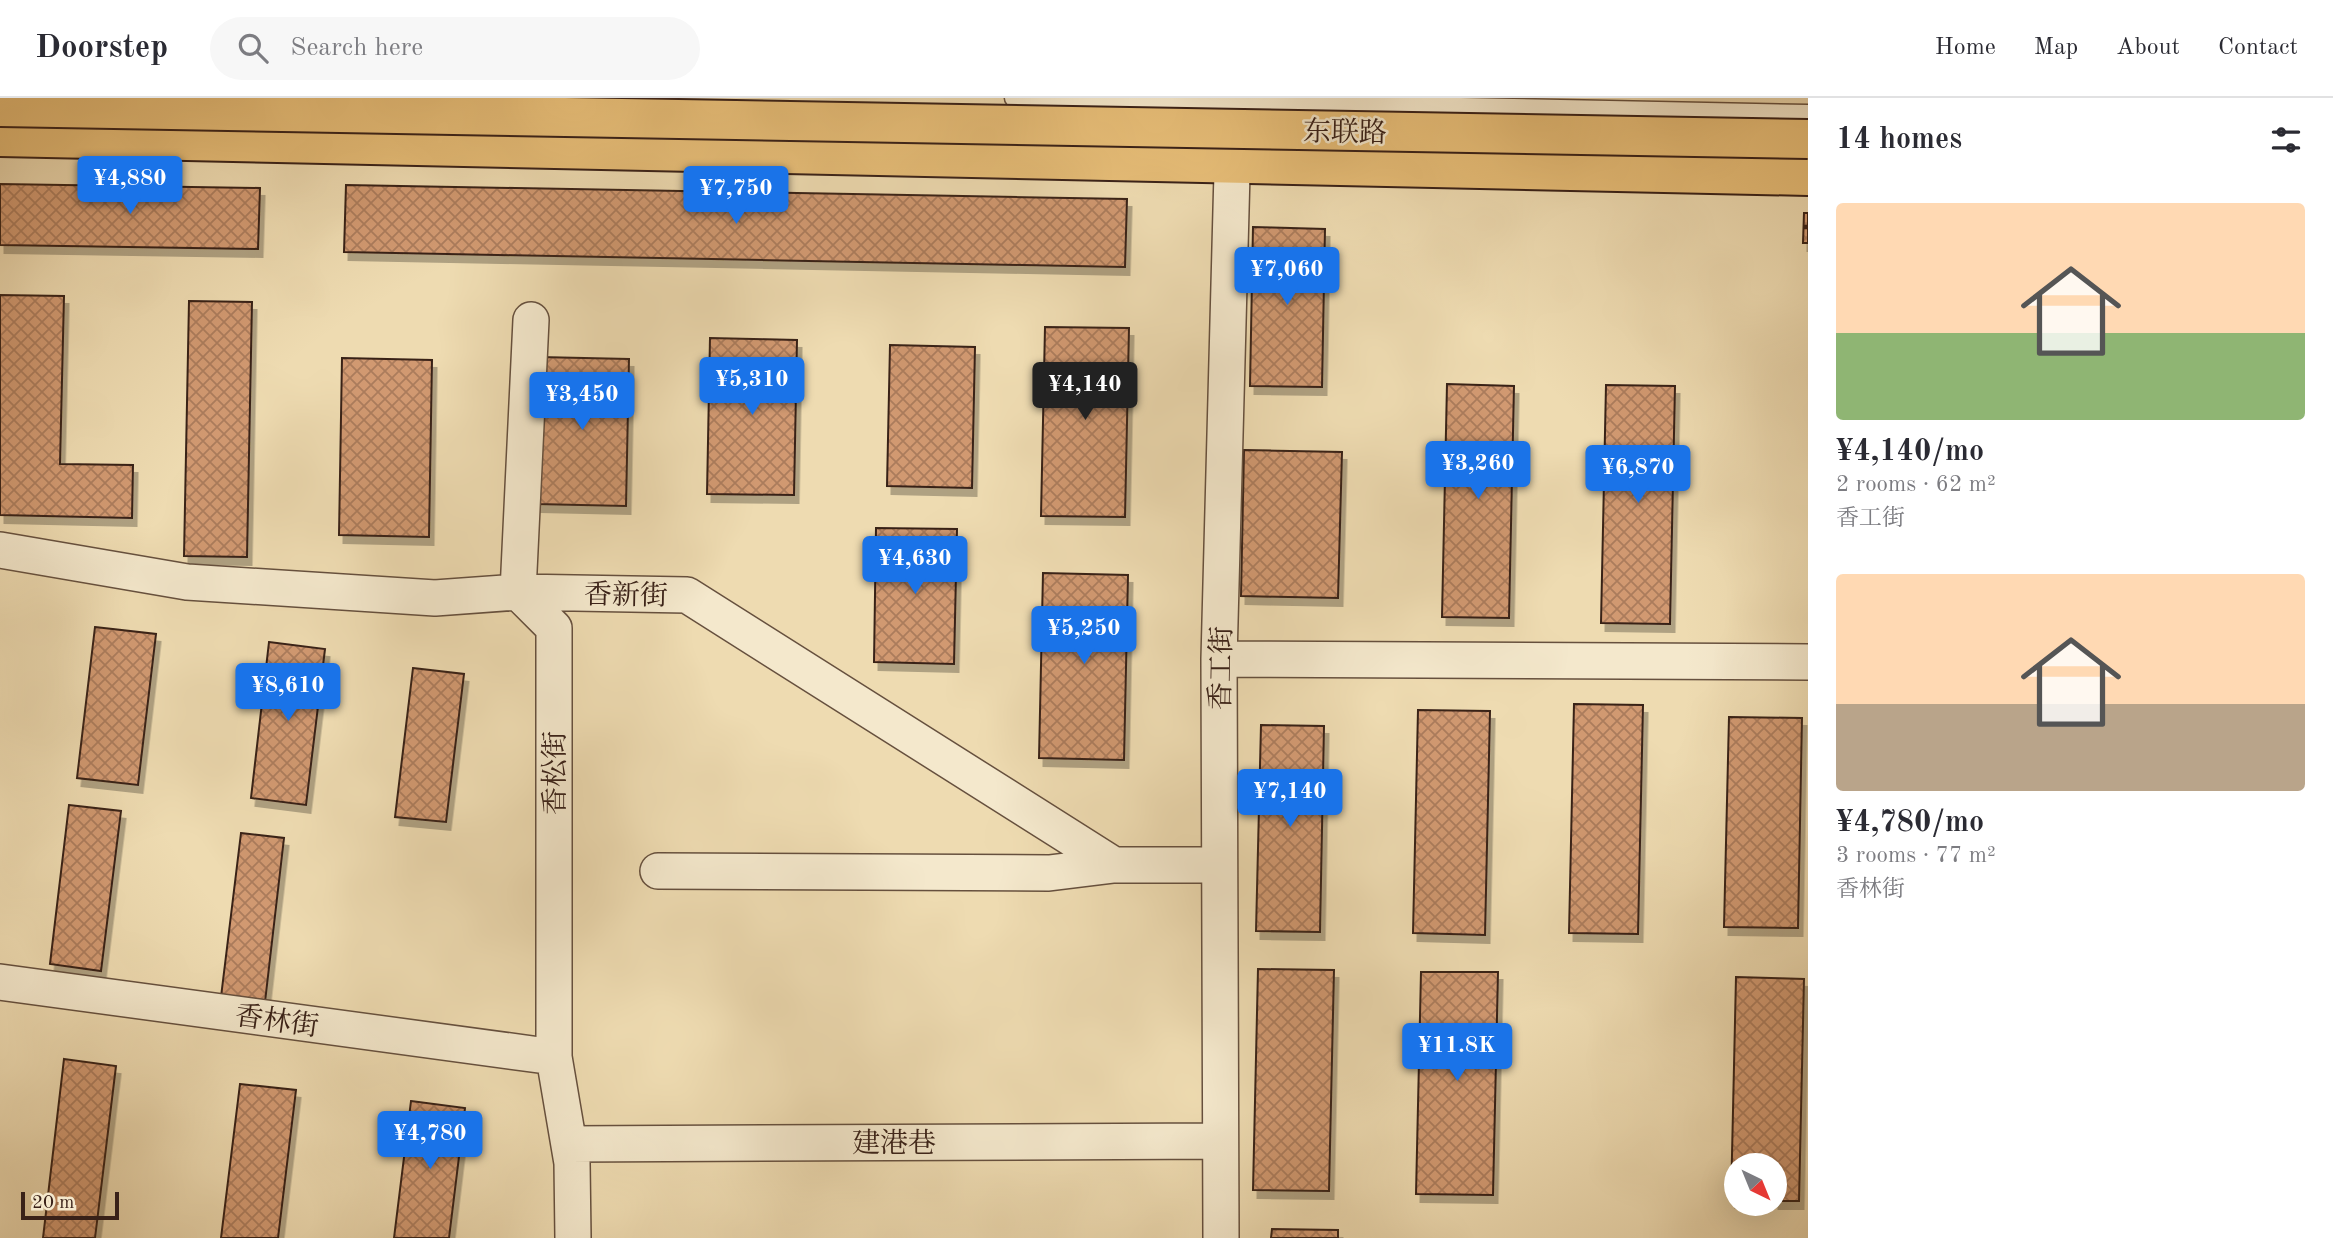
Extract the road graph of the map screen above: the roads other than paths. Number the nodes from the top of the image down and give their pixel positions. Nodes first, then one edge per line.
1 (1014, 98) edge
2 (1616, 98) edge
3 (1234, 101) edge
4 (1808, 102) edge
5 (0, 107) edge
6 (1808, 114) edge
7 (0, 137) edge
8 (1808, 139) edge
9 (1233, 163) junction
10 (1808, 176) edge
11 (531, 320) dead end
12 (0, 550) edge
13 (519, 592) junction
14 (1219, 659) junction
15 (1808, 662) edge
16 (1114, 865) junction
17 (1219, 865) junction
18 (658, 871) dead end
19 (0, 982) edge
20 (554, 1057) junction
21 (1220, 1141) junction
22 (569, 1144) junction
23 (573, 1238) edge
24 (1221, 1238) edge

1 - 3 lane
2 - 4 lane
3 - 6 lane
3 - 9 street, 香工街
5 - 8 main road, 东联路, bridge
7 - 9 main road
9 - 10 main road
9 - 14 street, 香工街
11 - 13 street
12 - 13 street, 香新街
13 - 16 street, 香新街
13 - 20 street, 香松街
14 - 15 street
14 - 17 street, 香工街
16 - 17 street
16 - 18 street
17 - 21 street, 香工街
19 - 20 street, 香林街
20 - 22 street, 香松街
21 - 22 street, 建港巷
21 - 24 street, 香工街
22 - 23 street, 香松街

